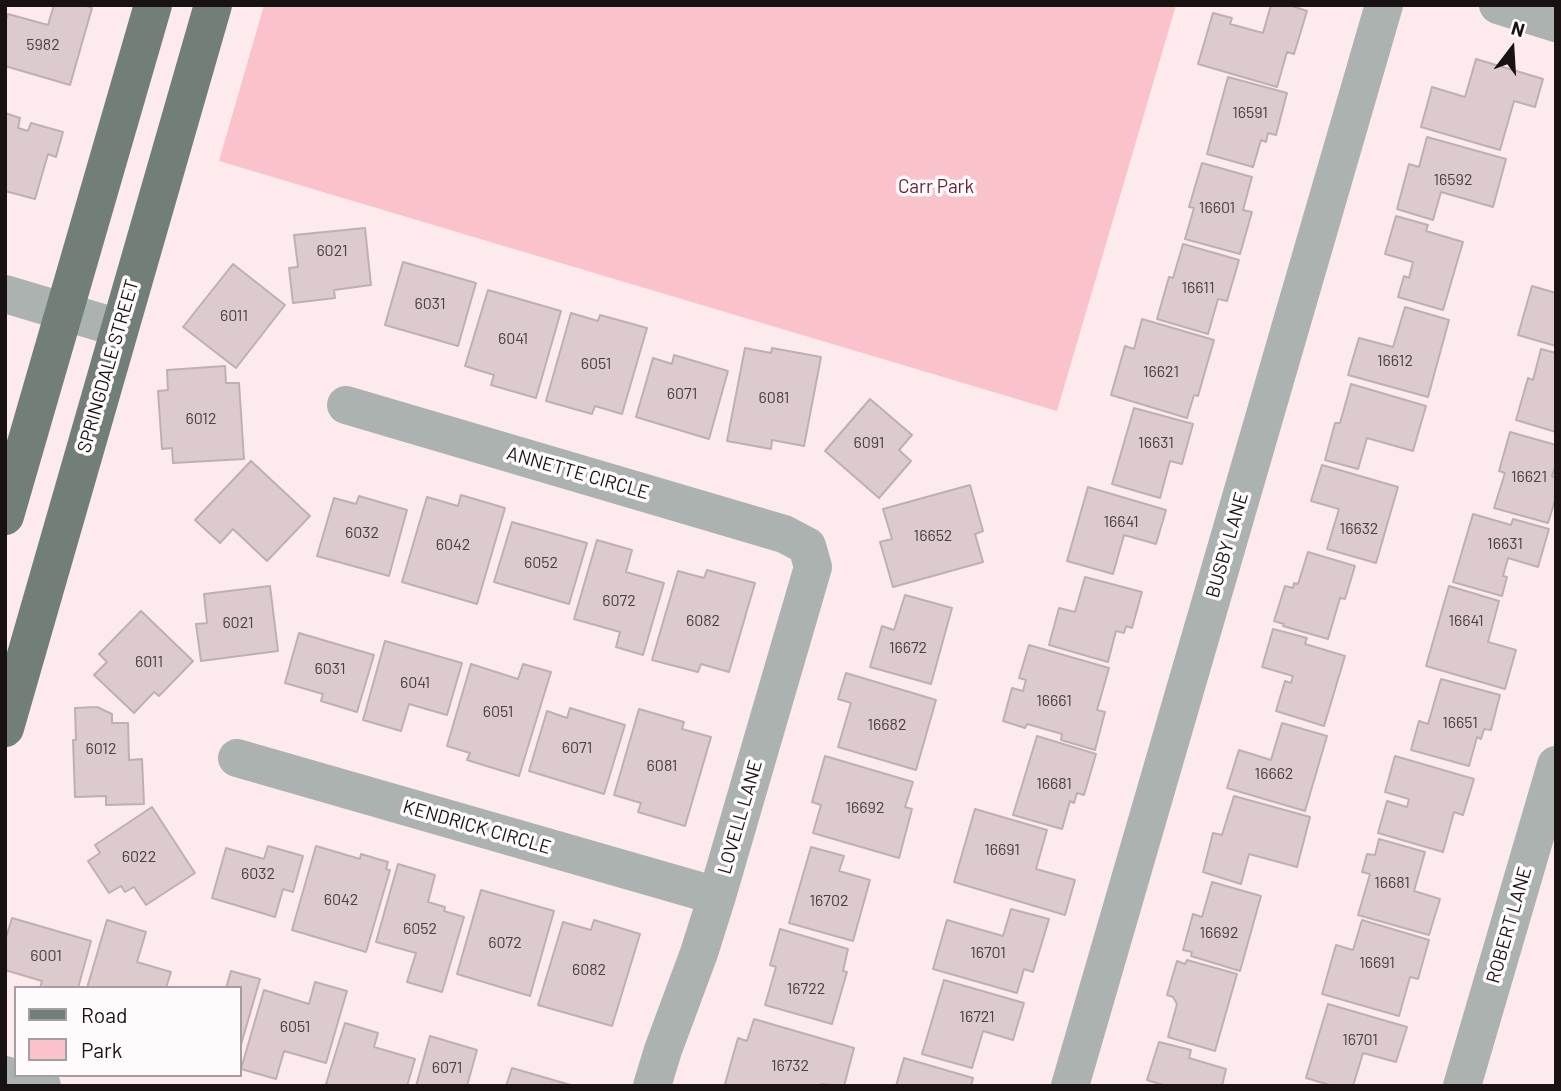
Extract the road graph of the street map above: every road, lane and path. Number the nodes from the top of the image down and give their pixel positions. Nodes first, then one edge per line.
1 (153, 5) edge
2 (213, 5) edge
3 (1384, 5) edge
4 (1498, 5) edge
5 (1556, 23) edge
6 (5, 294) edge
7 (63, 312) junction
8 (119, 328) junction
9 (346, 405) dead end
10 (5, 516) edge
11 (807, 546) joint
12 (5, 728) edge
13 (237, 758) dead end
14 (1556, 765) edge
15 (717, 896) junction
16 (5, 1075) edge
17 (42, 1086) edge
18 (652, 1086) edge
19 (1070, 1086) edge
20 (1462, 1086) edge

1 - 7 main road
2 - 8 main road, SPRINGDALE STREET
3 - 19 street, BUSBY LANE
4 - 5 street
6 - 7 street
7 - 8 street
7 - 10 main road
8 - 12 main road, SPRINGDALE STREET
9 - 11 street, ANNETTE CIRCLE
11 - 15 street, LOVELL LANE
13 - 15 street, KENDRICK CIRCLE
14 - 20 street, ROBERT LANE
15 - 18 street, LOVELL LANE
16 - 17 street

